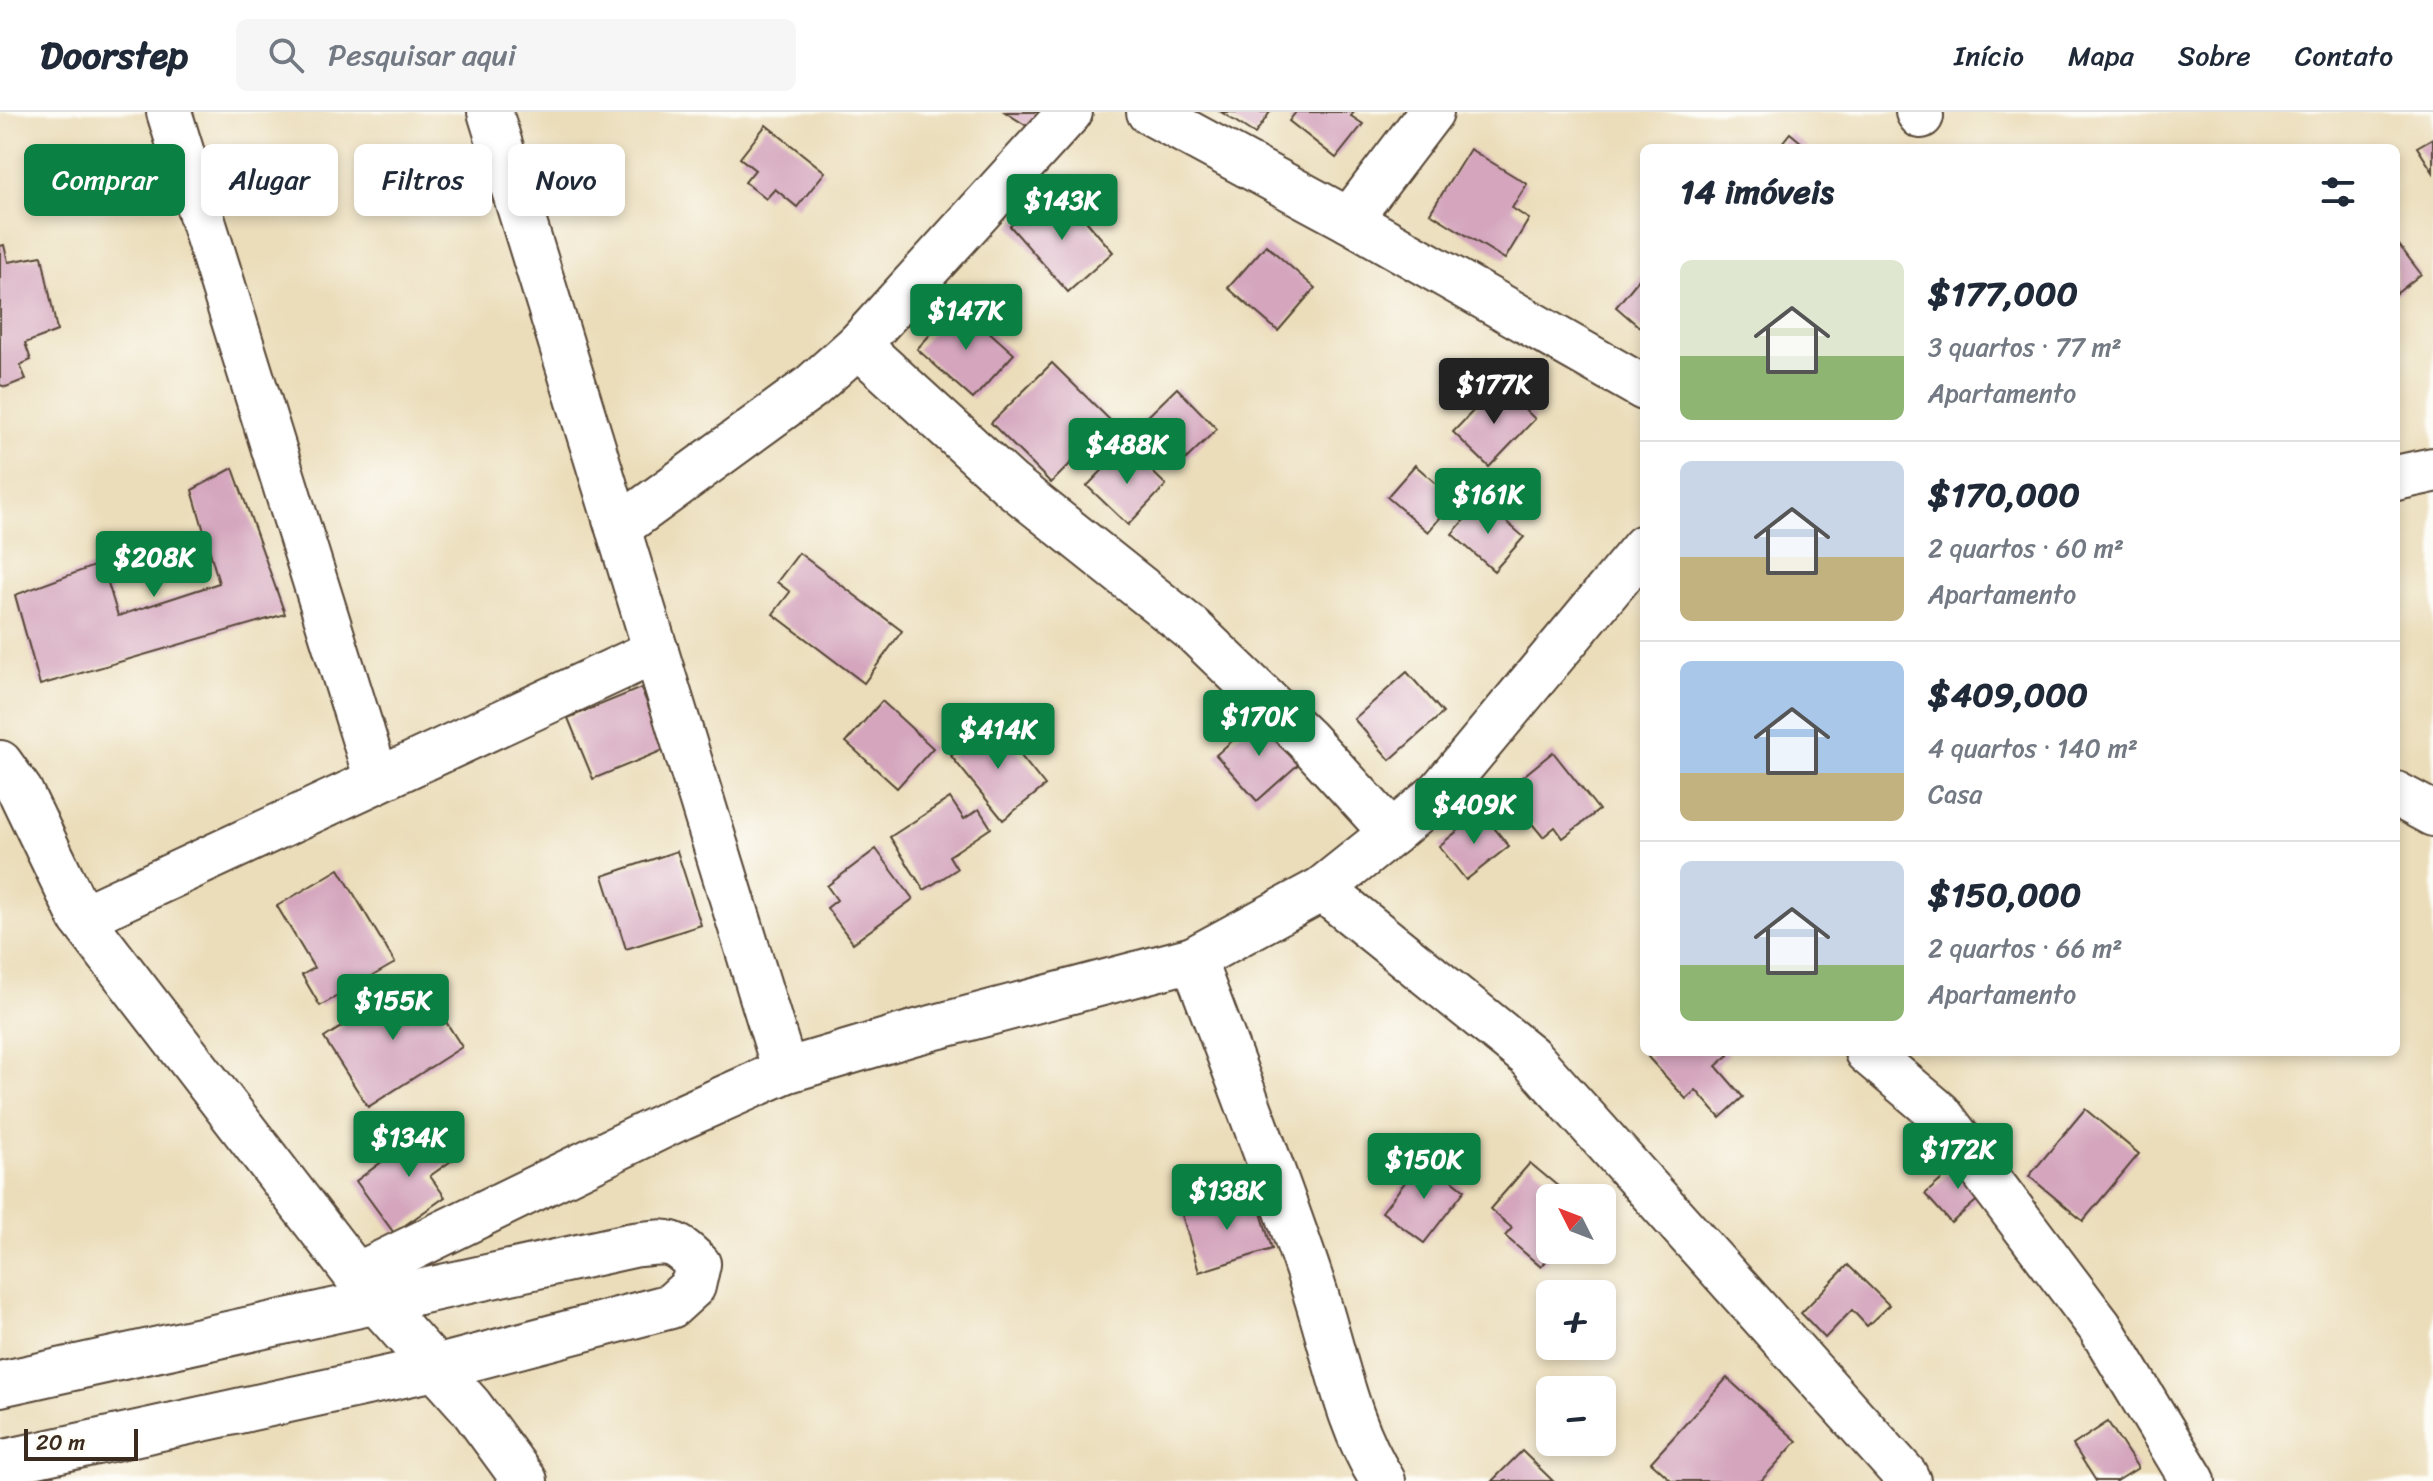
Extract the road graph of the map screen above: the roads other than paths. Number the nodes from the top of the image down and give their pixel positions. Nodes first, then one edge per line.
1 (169, 112) edge
2 (490, 112) edge
3 (1070, 112) edge
4 (1149, 112) edge
5 (1431, 112) edge
6 (1349, 220) junction
7 (858, 345) junction
8 (1640, 386) edge
9 (2433, 470) edge
10 (2400, 477) edge
11 (618, 528) junction
12 (1640, 552) edge
13 (656, 651) junction
14 (0, 763) edge
15 (377, 780) junction
16 (2400, 796) edge
17 (2433, 814) edge
18 (1392, 833) junction
19 (1322, 889) junction
20 (81, 918) junction
21 (1193, 959) junction
22 (1872, 1056) edge
23 (785, 1071) junction
24 (367, 1288) junction
25 (435, 1368) junction
26 (0, 1384) edge
27 (0, 1463) edge
28 (525, 1481) edge
29 (1383, 1481) edge
30 (1908, 1481) edge
31 (2193, 1481) edge

1 - 15 street
2 - 11 street
3 - 7 street
4 - 6 street
5 - 6 street
6 - 8 street
7 - 11 street
7 - 18 street
9 - 10 street
11 - 13 street
12 - 18 street
13 - 15 street
13 - 23 street
14 - 20 street
15 - 20 street
16 - 17 street
18 - 19 street
19 - 21 street
19 - 30 street
20 - 24 street
21 - 23 street
21 - 29 street
22 - 31 street
23 - 24 street
24 - 25 street
24 - 25 street
24 - 26 street
25 - 27 street
25 - 28 street

